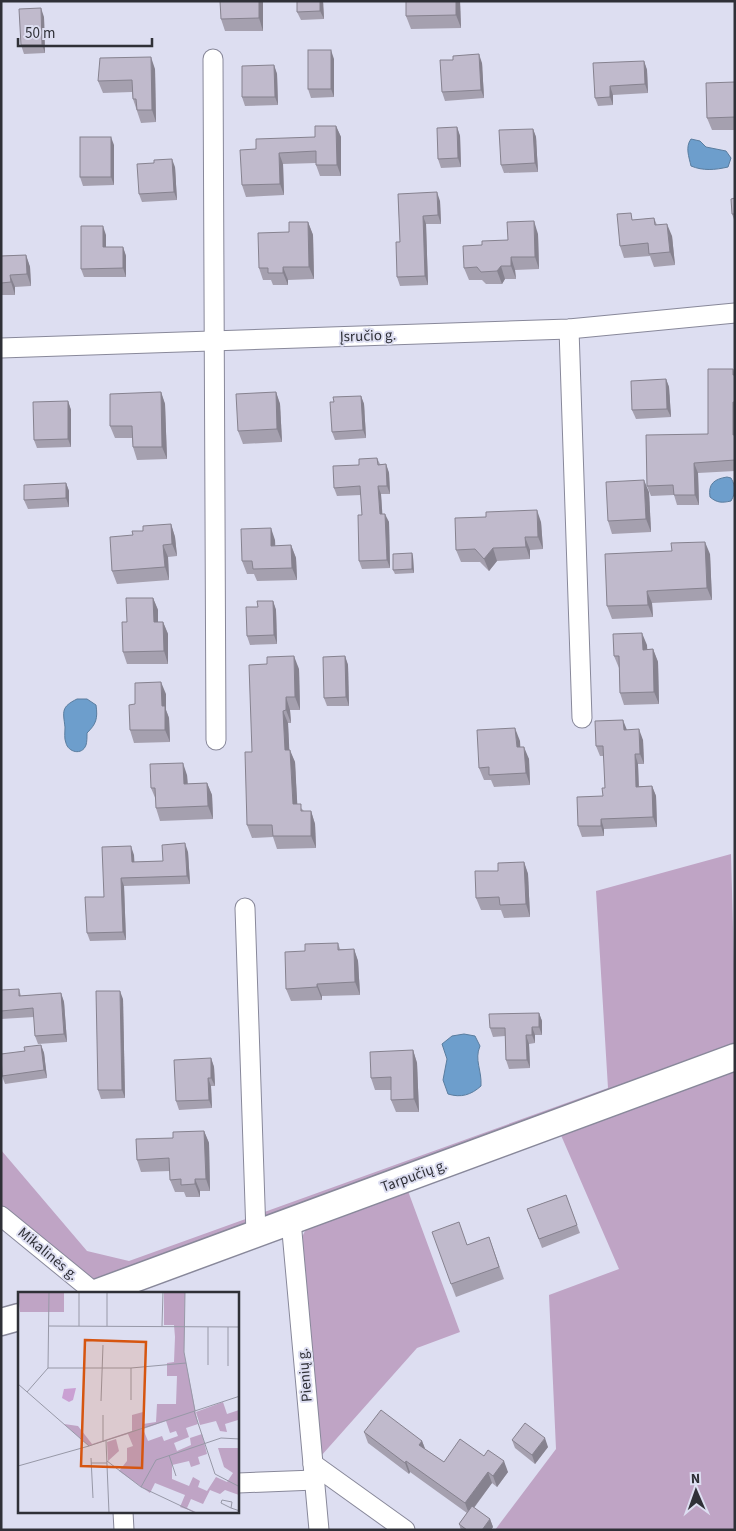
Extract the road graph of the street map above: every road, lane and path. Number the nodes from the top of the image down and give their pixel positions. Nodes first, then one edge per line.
1 (213, 59) dead end
2 (735, 313) edge
3 (569, 329) junction
4 (214, 342) junction
5 (1, 348) edge
6 (582, 718) dead end
7 (216, 740) dead end
8 (245, 908) dead end
9 (735, 1057) edge
10 (1, 1216) edge
11 (291, 1221) junction
12 (256, 1234) junction
13 (93, 1292) edge
14 (97, 1292) edge
15 (18, 1317) edge
16 (1, 1322) edge
17 (314, 1472) junction
18 (239, 1483) edge
19 (123, 1514) edge
20 (124, 1530) edge
21 (319, 1530) edge
22 (405, 1530) edge

1 - 4 street
2 - 3 street, Įsručio g.
3 - 4 street, Įsručio g.
3 - 6 street
4 - 5 street, Įsručio g.
4 - 7 street
8 - 12 street
9 - 11 main road, Tarpučių g.
10 - 13 street, Mikalinės g.
11 - 12 main road, Tarpučių g.
11 - 17 street, Pienių g.
12 - 14 main road, Tarpučių g.
15 - 16 main road
17 - 18 street
17 - 21 street, Pienių g.
17 - 22 street
19 - 20 street

